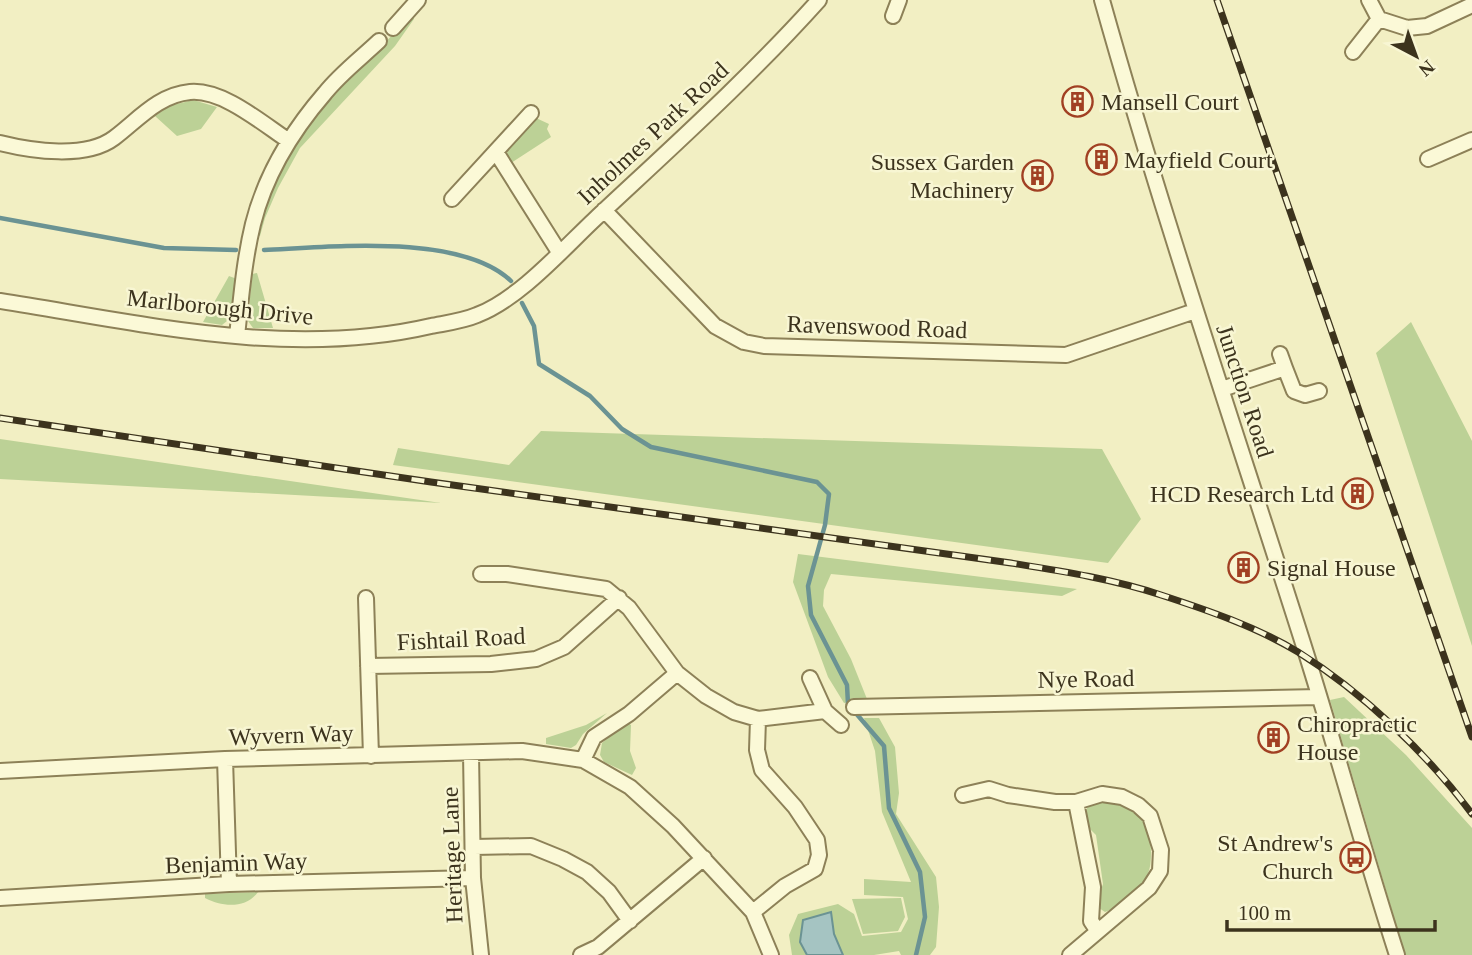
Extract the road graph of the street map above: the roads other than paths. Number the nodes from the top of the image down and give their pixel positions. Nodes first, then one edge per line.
1 (418, 0) edge
2 (819, 0) edge
3 (899, 0) edge
4 (1102, 0) edge
5 (1369, 0) edge
6 (1472, 5) edge
7 (893, 16) dead end
8 (1379, 19) junction
9 (393, 28) dead end
10 (379, 41) dead end
11 (1353, 52) dead end
12 (531, 113) dead end
13 (1472, 140) edge
14 (289, 141) junction
15 (0, 143) edge
16 (496, 152) junction
17 (1427, 159) dead end
18 (452, 199) dead end
19 (604, 210) junction
20 (559, 252) junction
21 (514, 295) joint
22 (0, 301) edge
23 (1195, 311) junction
24 (237, 336) junction
25 (1222, 389) junction
26 (1319, 391) dead end
27 (481, 574) dead end
28 (366, 598) dead end
29 (619, 598) junction
30 (368, 666) junction
31 (677, 673) junction
32 (810, 678) dead end
33 (1319, 697) junction
34 (854, 707) dead end
35 (825, 711) junction
36 (758, 719) junction
37 (841, 725) dead end
38 (471, 753) junction
39 (371, 756) junction
40 (225, 759) junction
41 (583, 760) junction
42 (0, 771) edge
43 (963, 795) dead end
44 (1076, 802) junction
45 (474, 847) junction
46 (704, 858) junction
47 (473, 878) junction
48 (229, 884) junction
49 (0, 898) edge
50 (753, 912) junction
51 (630, 921) junction
52 (1097, 930) junction
53 (481, 955) edge
54 (581, 955) edge
55 (771, 955) edge
56 (1070, 955) edge
57 (1397, 955) edge

1 - 9 street
2 - 19 street, Inholmes Park Road
3 - 7 street
4 - 23 street, Junction Road
5 - 8 street
6 - 8 street
8 - 11 street
10 - 14 street
12 - 16 street
13 - 17 street
14 - 15 street
14 - 24 street
16 - 18 street
16 - 20 street
19 - 20 street, Inholmes Park Road
19 - 23 street, Ravenswood Road
20 - 21 street, Inholmes Park Road
21 - 24 street, Marlborough Drive
22 - 24 street, Marlborough Drive
23 - 25 street, Junction Road
25 - 26 street
25 - 33 street, Junction Road
27 - 29 street
28 - 30 street
29 - 30 street, Fishtail Road
29 - 31 street
30 - 39 street
31 - 36 street
31 - 41 street
32 - 35 street
33 - 34 street, Nye Road
33 - 57 street, Junction Road
35 - 36 street
35 - 37 street
36 - 50 street
38 - 39 street, Wyvern Way
38 - 41 street, Wyvern Way
38 - 45 street, Heritage Lane
39 - 40 street, Wyvern Way
40 - 42 street, Wyvern Way
40 - 48 street
41 - 46 street, Wyvern Way
43 - 44 street
44 - 52 street
44 - 52 street
45 - 47 street, Heritage Lane
45 - 51 street
46 - 50 street, Wyvern Way
46 - 51 street
47 - 48 street, Benjamin Way
47 - 53 street, Heritage Lane
48 - 49 street, Benjamin Way
50 - 55 street, Wyvern Way
51 - 54 street
52 - 56 street

